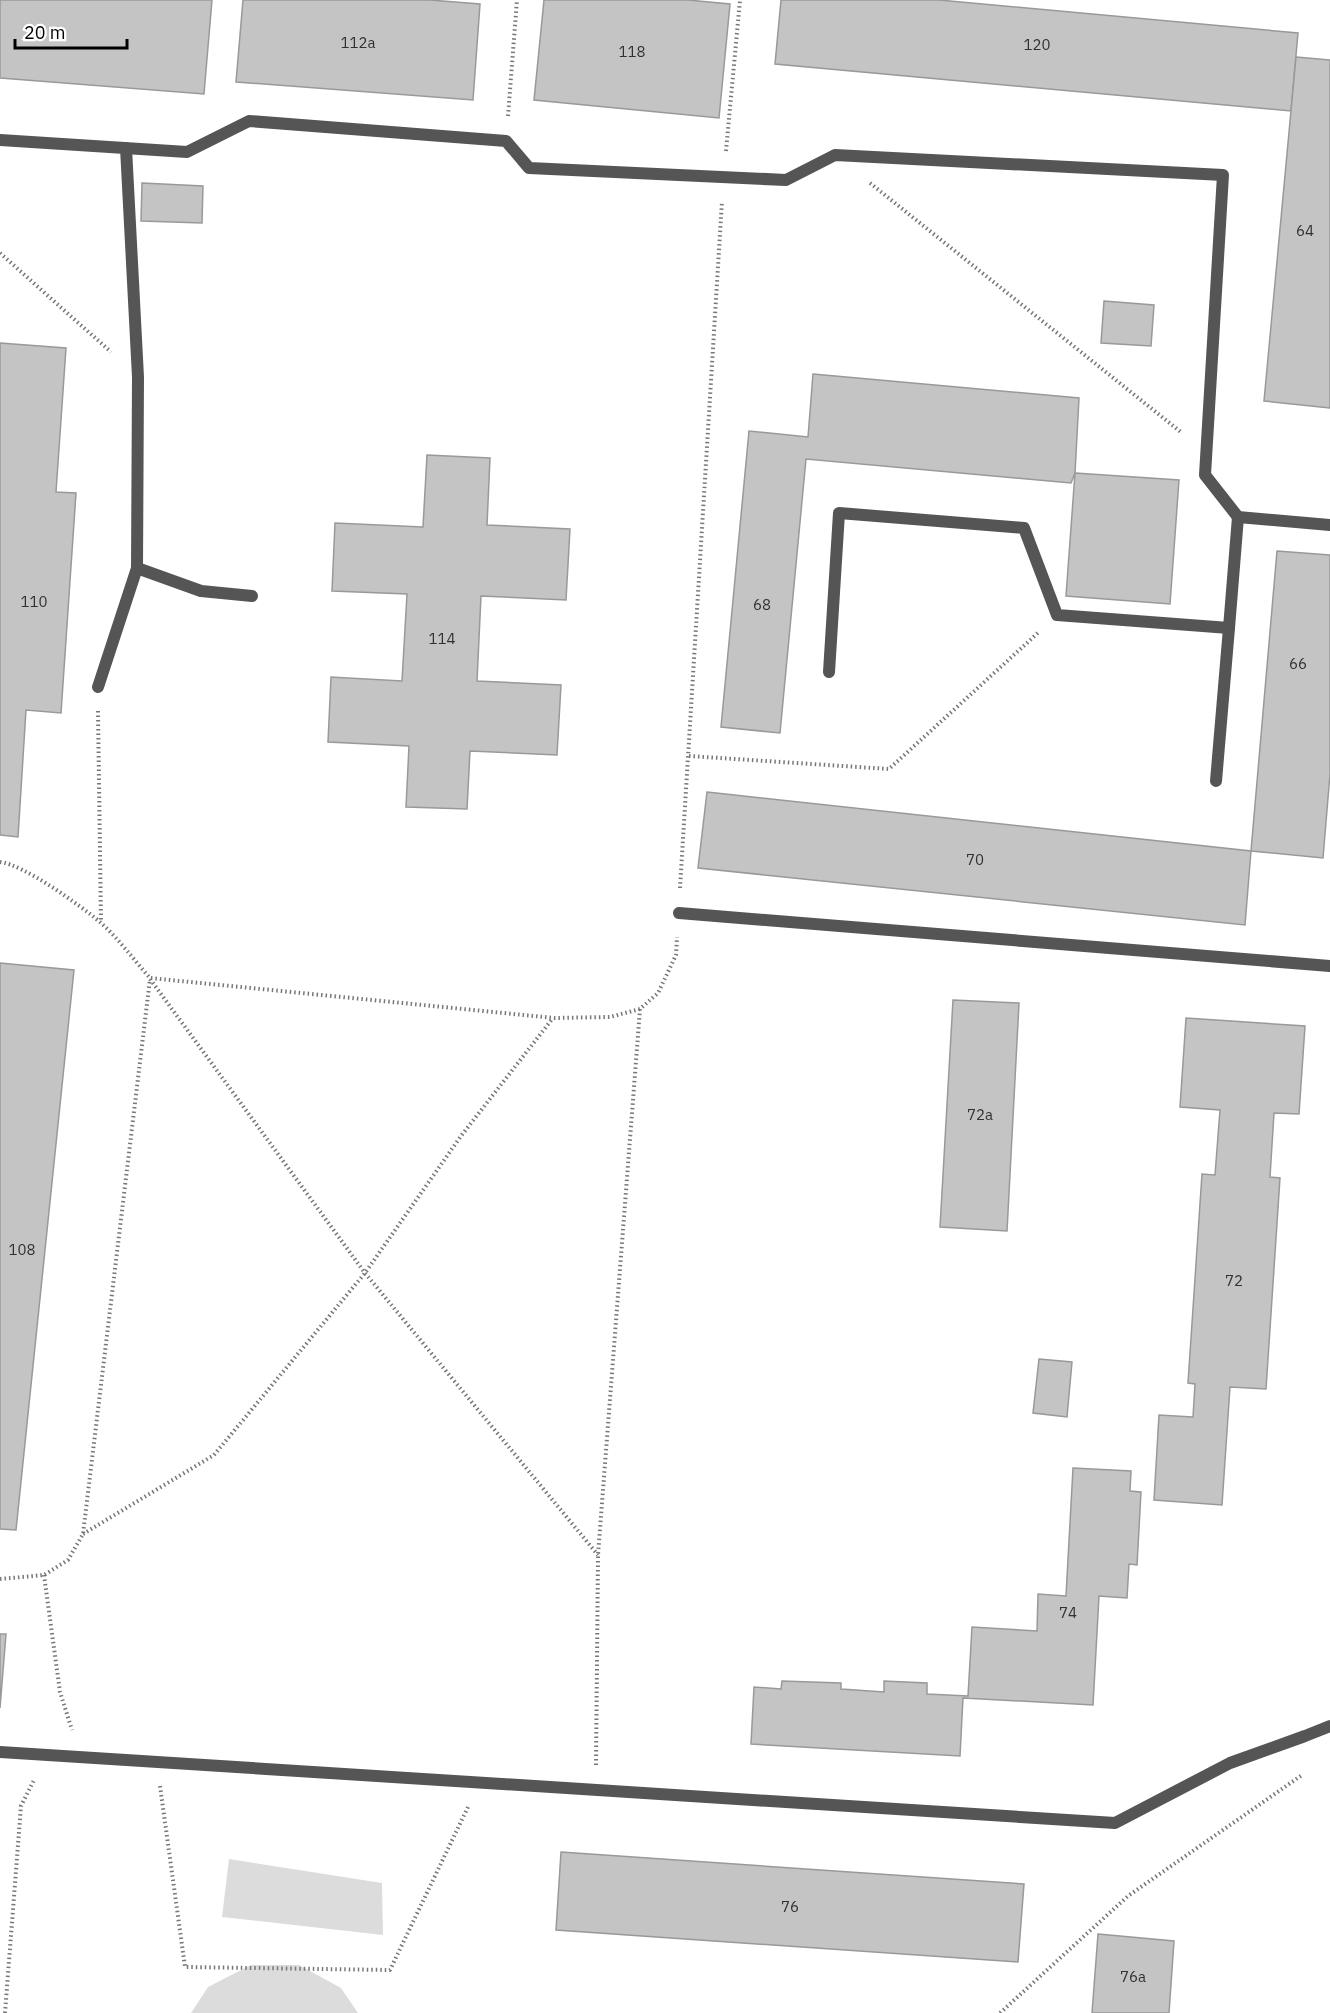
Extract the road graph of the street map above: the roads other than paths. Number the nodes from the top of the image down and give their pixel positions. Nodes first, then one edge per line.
1 (0, 140) edge
2 (126, 148) junction
3 (1238, 517) junction
4 (1330, 525) edge
5 (137, 568) junction
6 (252, 596) dead end
7 (1229, 628) junction
8 (829, 672) dead end
9 (98, 687) road end
10 (1216, 781) dead end
11 (679, 913) road end
12 (1330, 966) edge
13 (1330, 1726) edge
14 (0, 1752) edge

1 - 2 lane
2 - 3 lane
2 - 5 lane
3 - 4 lane
3 - 7 lane
5 - 6 lane
5 - 9 lane
7 - 8 lane
7 - 10 lane
11 - 12 lane
13 - 14 lane

